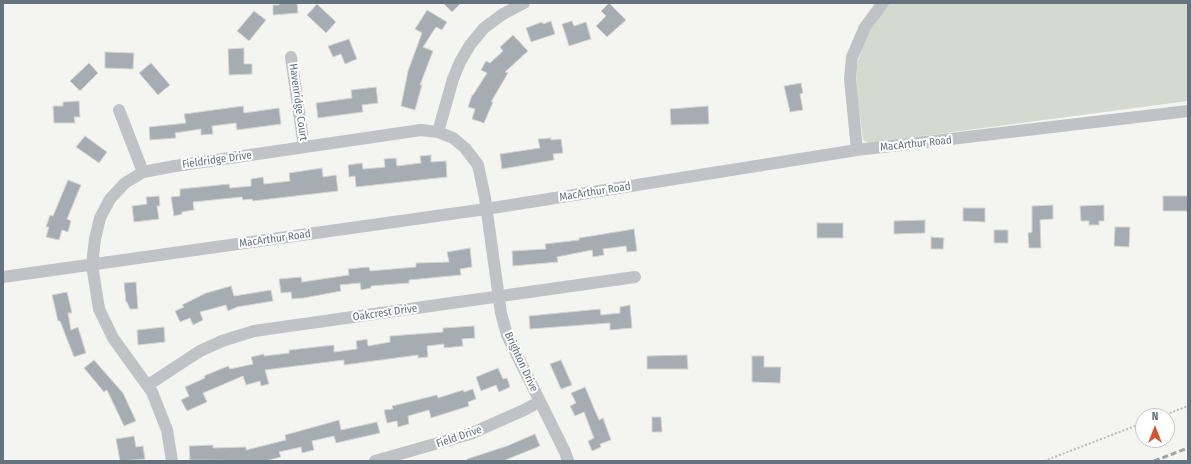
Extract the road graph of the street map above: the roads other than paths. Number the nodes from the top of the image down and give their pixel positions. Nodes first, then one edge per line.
1 (524, 3) edge
2 (883, 3) edge
3 (291, 57) dead end
4 (119, 110) dead end
5 (1188, 111) edge
6 (438, 132) junction
7 (304, 147) junction
8 (857, 150) junction
9 (143, 172) junction
10 (486, 209) junction
11 (92, 265) junction
12 (3, 277) edge
13 (635, 277) dead end
14 (499, 298) junction
15 (148, 385) junction
16 (539, 402) junction
17 (172, 461) edge
18 (375, 461) edge
19 (568, 461) edge

1 - 6 street
2 - 8 street
3 - 7 street, Havenridge Court
4 - 9 street
5 - 8 street, MacArthur Road
6 - 7 street, Fieldridge Drive
6 - 10 street, Fieldridge Drive
7 - 9 street, Fieldridge Drive
8 - 10 street, MacArthur Road
9 - 11 street, Fieldridge Drive
10 - 11 street, MacArthur Road
10 - 14 street, Brighton Drive
11 - 12 street, MacArthur Road
11 - 15 street, Fieldridge Drive
13 - 14 street, Oakcrest Drive
14 - 15 street, Oakcrest Drive
14 - 16 street, Brighton Drive
15 - 17 street, Fieldridge Drive
16 - 18 street, Field Drive
16 - 19 street, Brighton Drive

